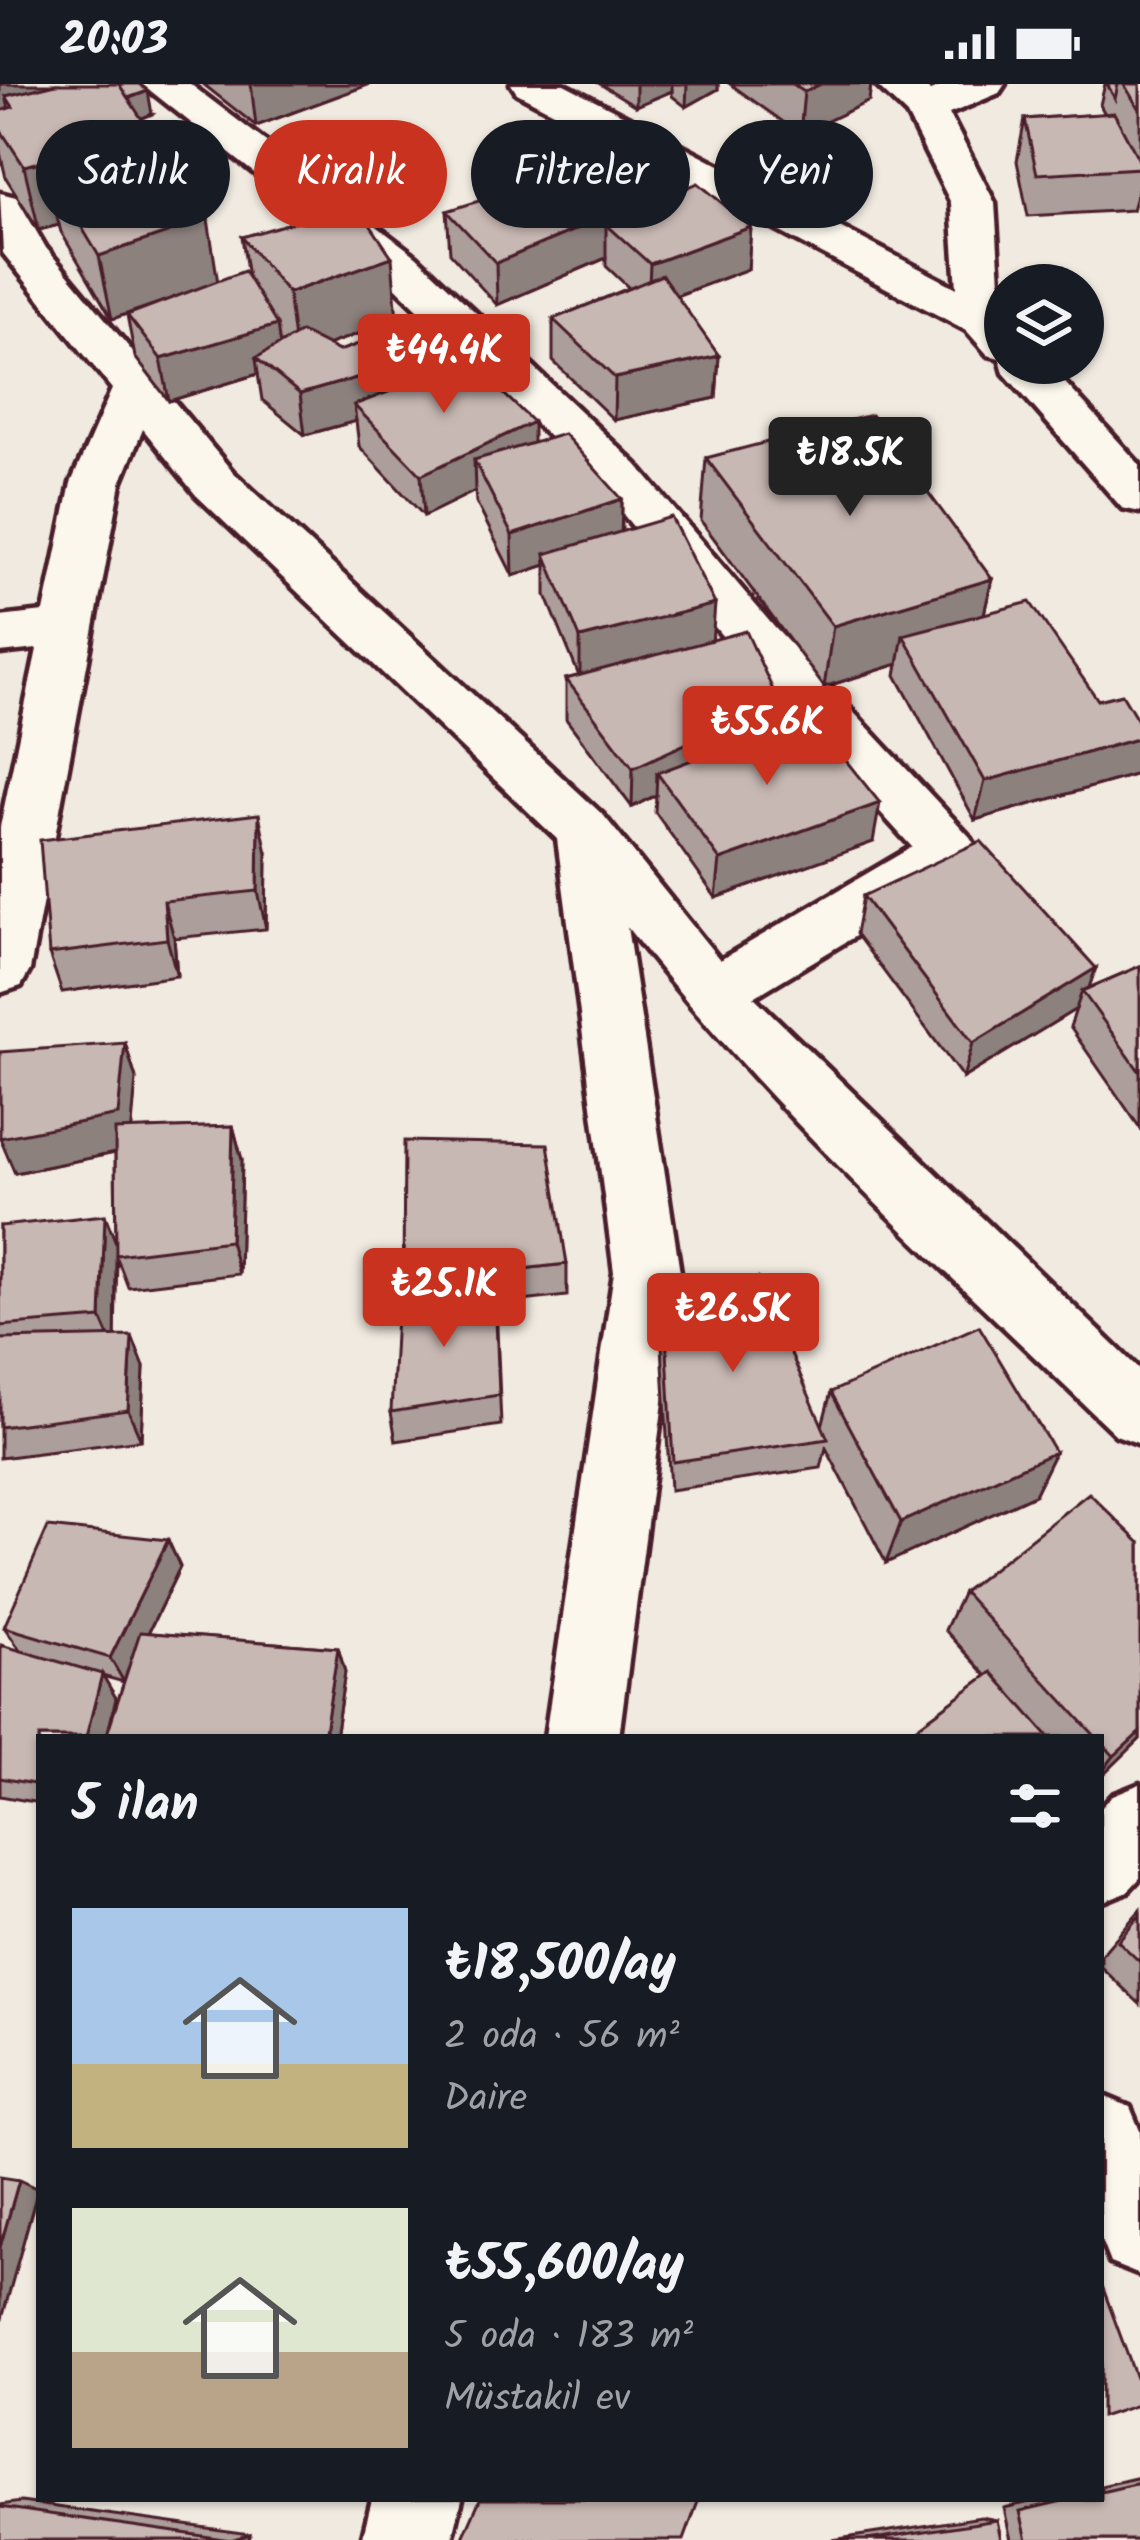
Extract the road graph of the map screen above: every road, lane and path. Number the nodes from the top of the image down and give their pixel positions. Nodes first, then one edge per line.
1 (163, 84) edge
2 (532, 84) edge
3 (984, 84) edge
4 (910, 96) edge
5 (0, 206) edge
6 (984, 274) edge
7 (984, 327) edge
8 (1040, 384) edge
9 (136, 388) junction
10 (1140, 496) edge
11 (68, 628) junction
12 (0, 634) edge
13 (584, 831) junction
14 (0, 970) edge
15 (712, 993) junction
16 (1140, 1414) edge
17 (582, 1734) edge
18 (1140, 1822) edge
19 (1104, 1861) edge
20 (1104, 2143) edge
21 (1140, 2233) edge
22 (415, 2502) edge
23 (407, 2540) edge

1 - 15 street
2 - 7 street
3 - 4 street
4 - 6 street
5 - 9 street
8 - 10 street
9 - 11 street
9 - 13 street
11 - 12 street
11 - 14 street
13 - 15 street
13 - 17 street
15 - 16 street
18 - 19 street
20 - 21 street
22 - 23 street

